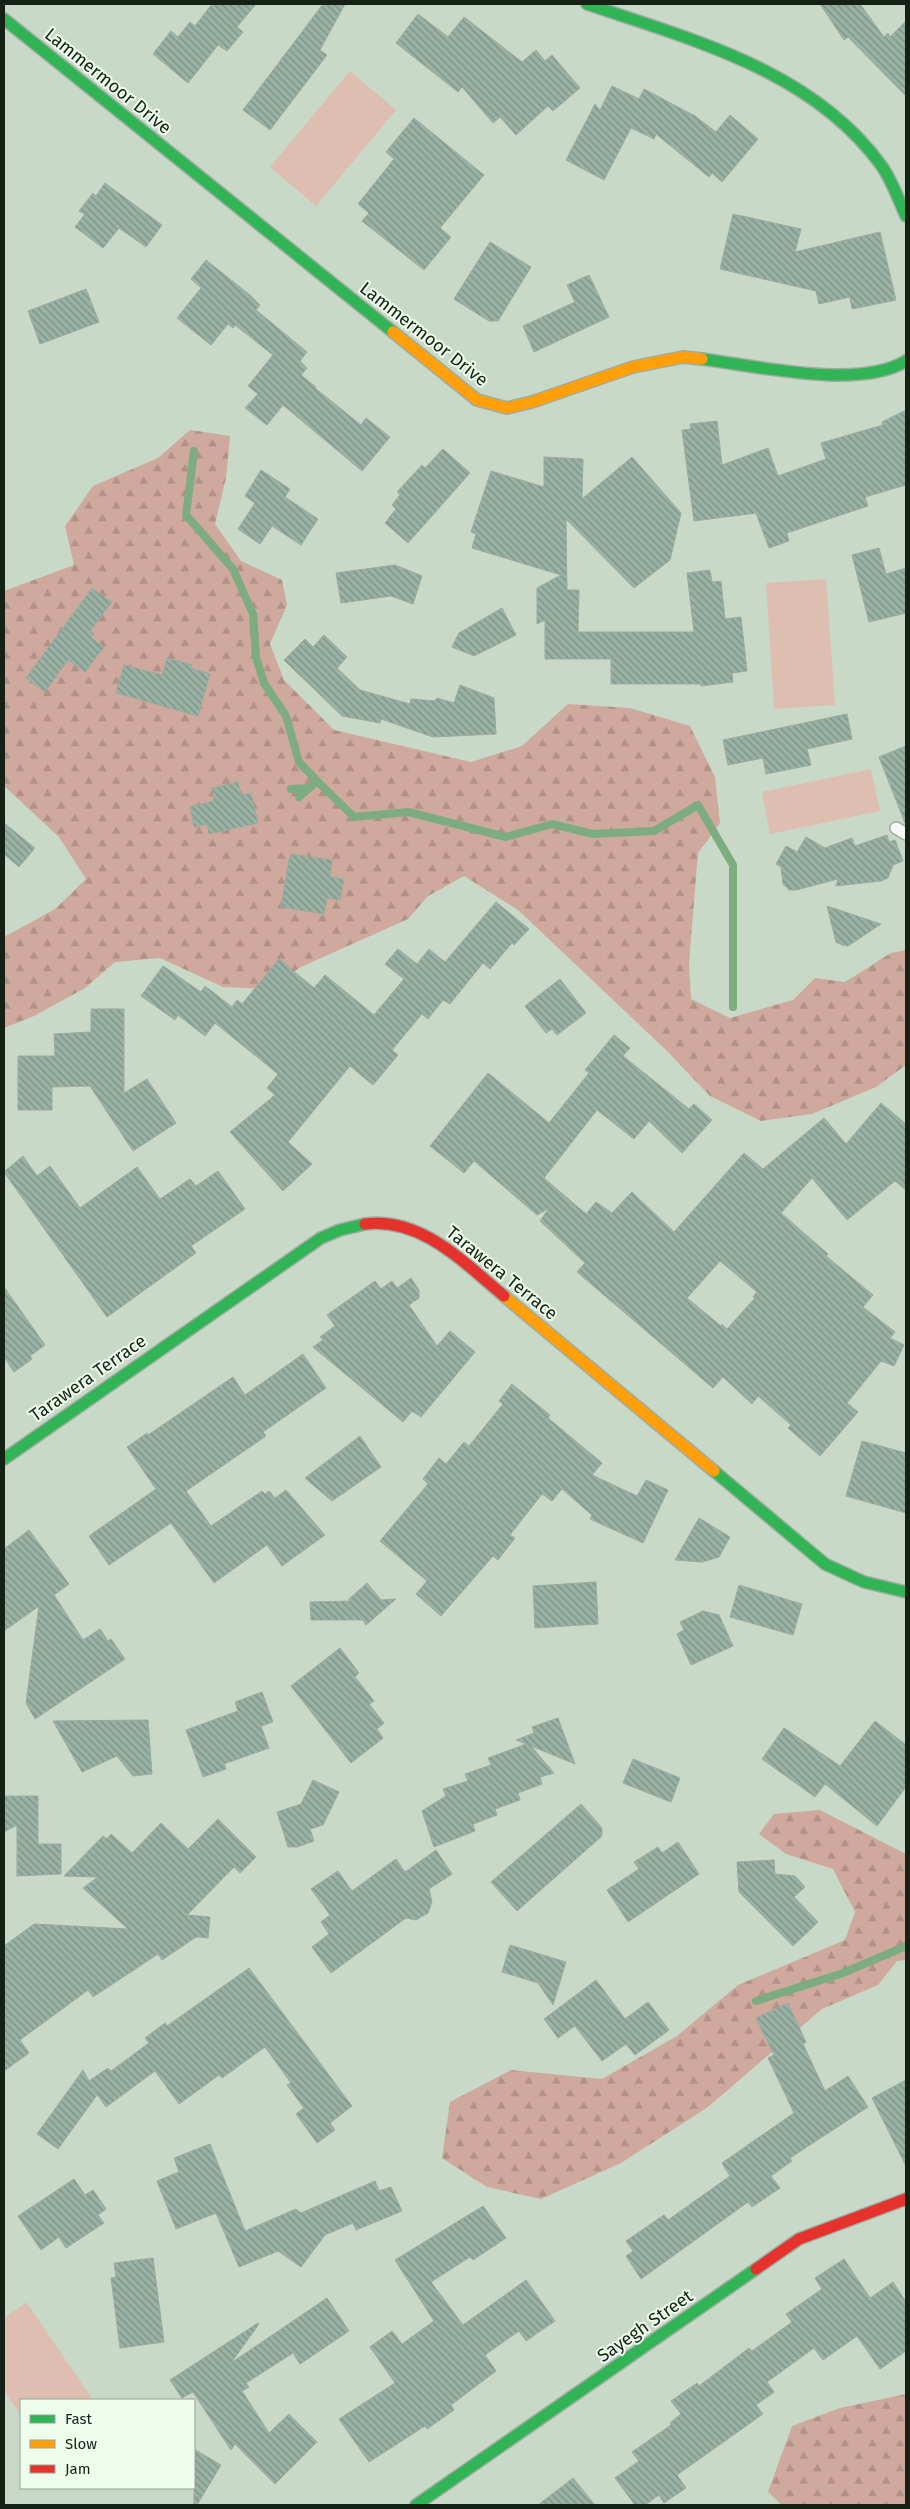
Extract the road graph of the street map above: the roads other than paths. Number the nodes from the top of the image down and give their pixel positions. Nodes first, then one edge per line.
1 (587, 4) edge
2 (4, 19) edge
3 (906, 216) edge
4 (906, 361) edge
5 (4, 1459) edge
6 (906, 1592) edge
7 (906, 2199) edge
8 (416, 2505) edge

1 - 3 street
2 - 4 street, Lammermoor Drive
5 - 6 street, Tarawera Terrace
7 - 8 street, Sayegh Street

